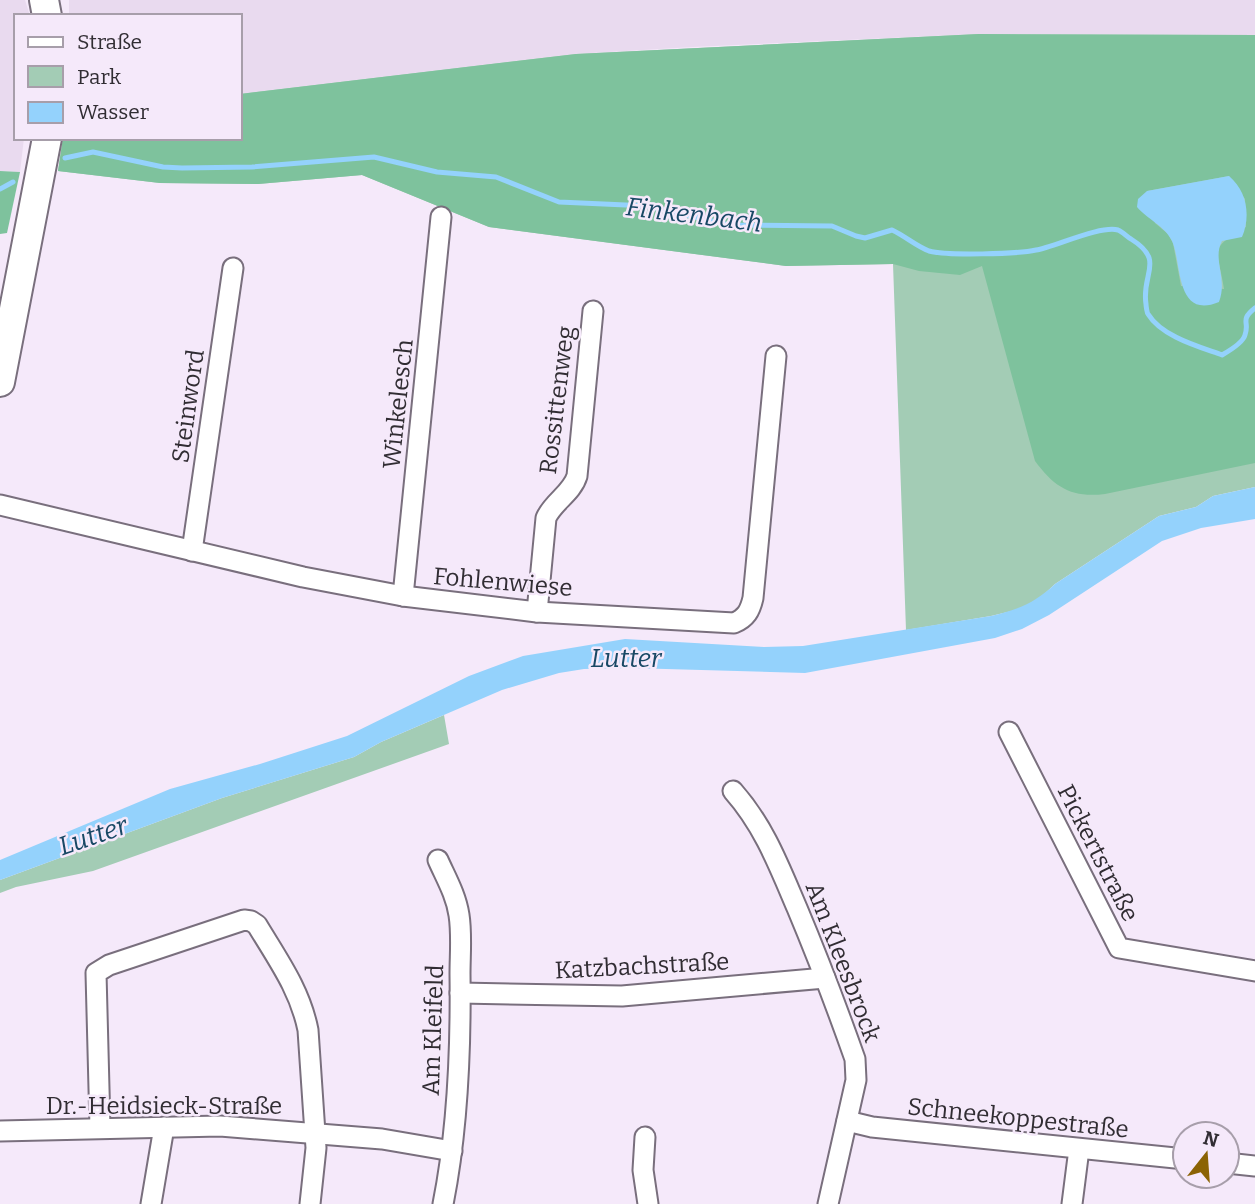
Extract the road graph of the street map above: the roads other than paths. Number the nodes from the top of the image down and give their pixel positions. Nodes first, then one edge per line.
1 (47, 140) edge
2 (441, 217) dead end
3 (233, 268) dead end
4 (593, 311) dead end
5 (776, 356) dead end
6 (0, 382) edge
7 (0, 505) edge
8 (192, 551) junction
9 (403, 596) junction
10 (537, 612) junction
11 (1009, 732) dead end
12 (733, 791) dead end
13 (438, 860) dead end
14 (1255, 971) edge
15 (825, 978) junction
16 (460, 993) junction
17 (847, 1121) junction
18 (164, 1126) junction
19 (100, 1127) junction
20 (0, 1131) edge
21 (315, 1133) junction
22 (645, 1137) dead end
23 (1079, 1149) junction
24 (452, 1151) junction
25 (1171, 1158) edge
26 (151, 1204) edge
27 (310, 1204) edge
28 (443, 1204) edge
29 (648, 1204) edge
30 (828, 1204) edge
31 (1072, 1204) edge

1 - 6 street
2 - 9 street, Winkelesch
3 - 8 street, Steinword
4 - 10 street, Rossittenweg
5 - 10 street, Fohlenwiese
7 - 8 street, Fohlenwiese
8 - 9 street, Fohlenwiese
9 - 10 street, Fohlenwiese
11 - 14 street, Pickertstraße
12 - 15 street, Am Kleesbrock
13 - 16 street, Am Kleifeld
15 - 16 street, Katzbachstraße
15 - 17 street, Am Kleesbrock
16 - 24 street, Am Kleifeld
17 - 23 street, Schneekoppestraße
17 - 30 street, Am Kleesbrock
18 - 19 street, Dr.-Heidsieck-Straße
18 - 21 street, Dr.-Heidsieck-Straße
18 - 26 street
19 - 20 street, Dr.-Heidsieck-Straße
19 - 21 street
21 - 24 street, Dr.-Heidsieck-Straße
21 - 27 street
22 - 29 street
23 - 25 street, Schneekoppestraße
23 - 31 street
24 - 28 street, Am Kleifeld

